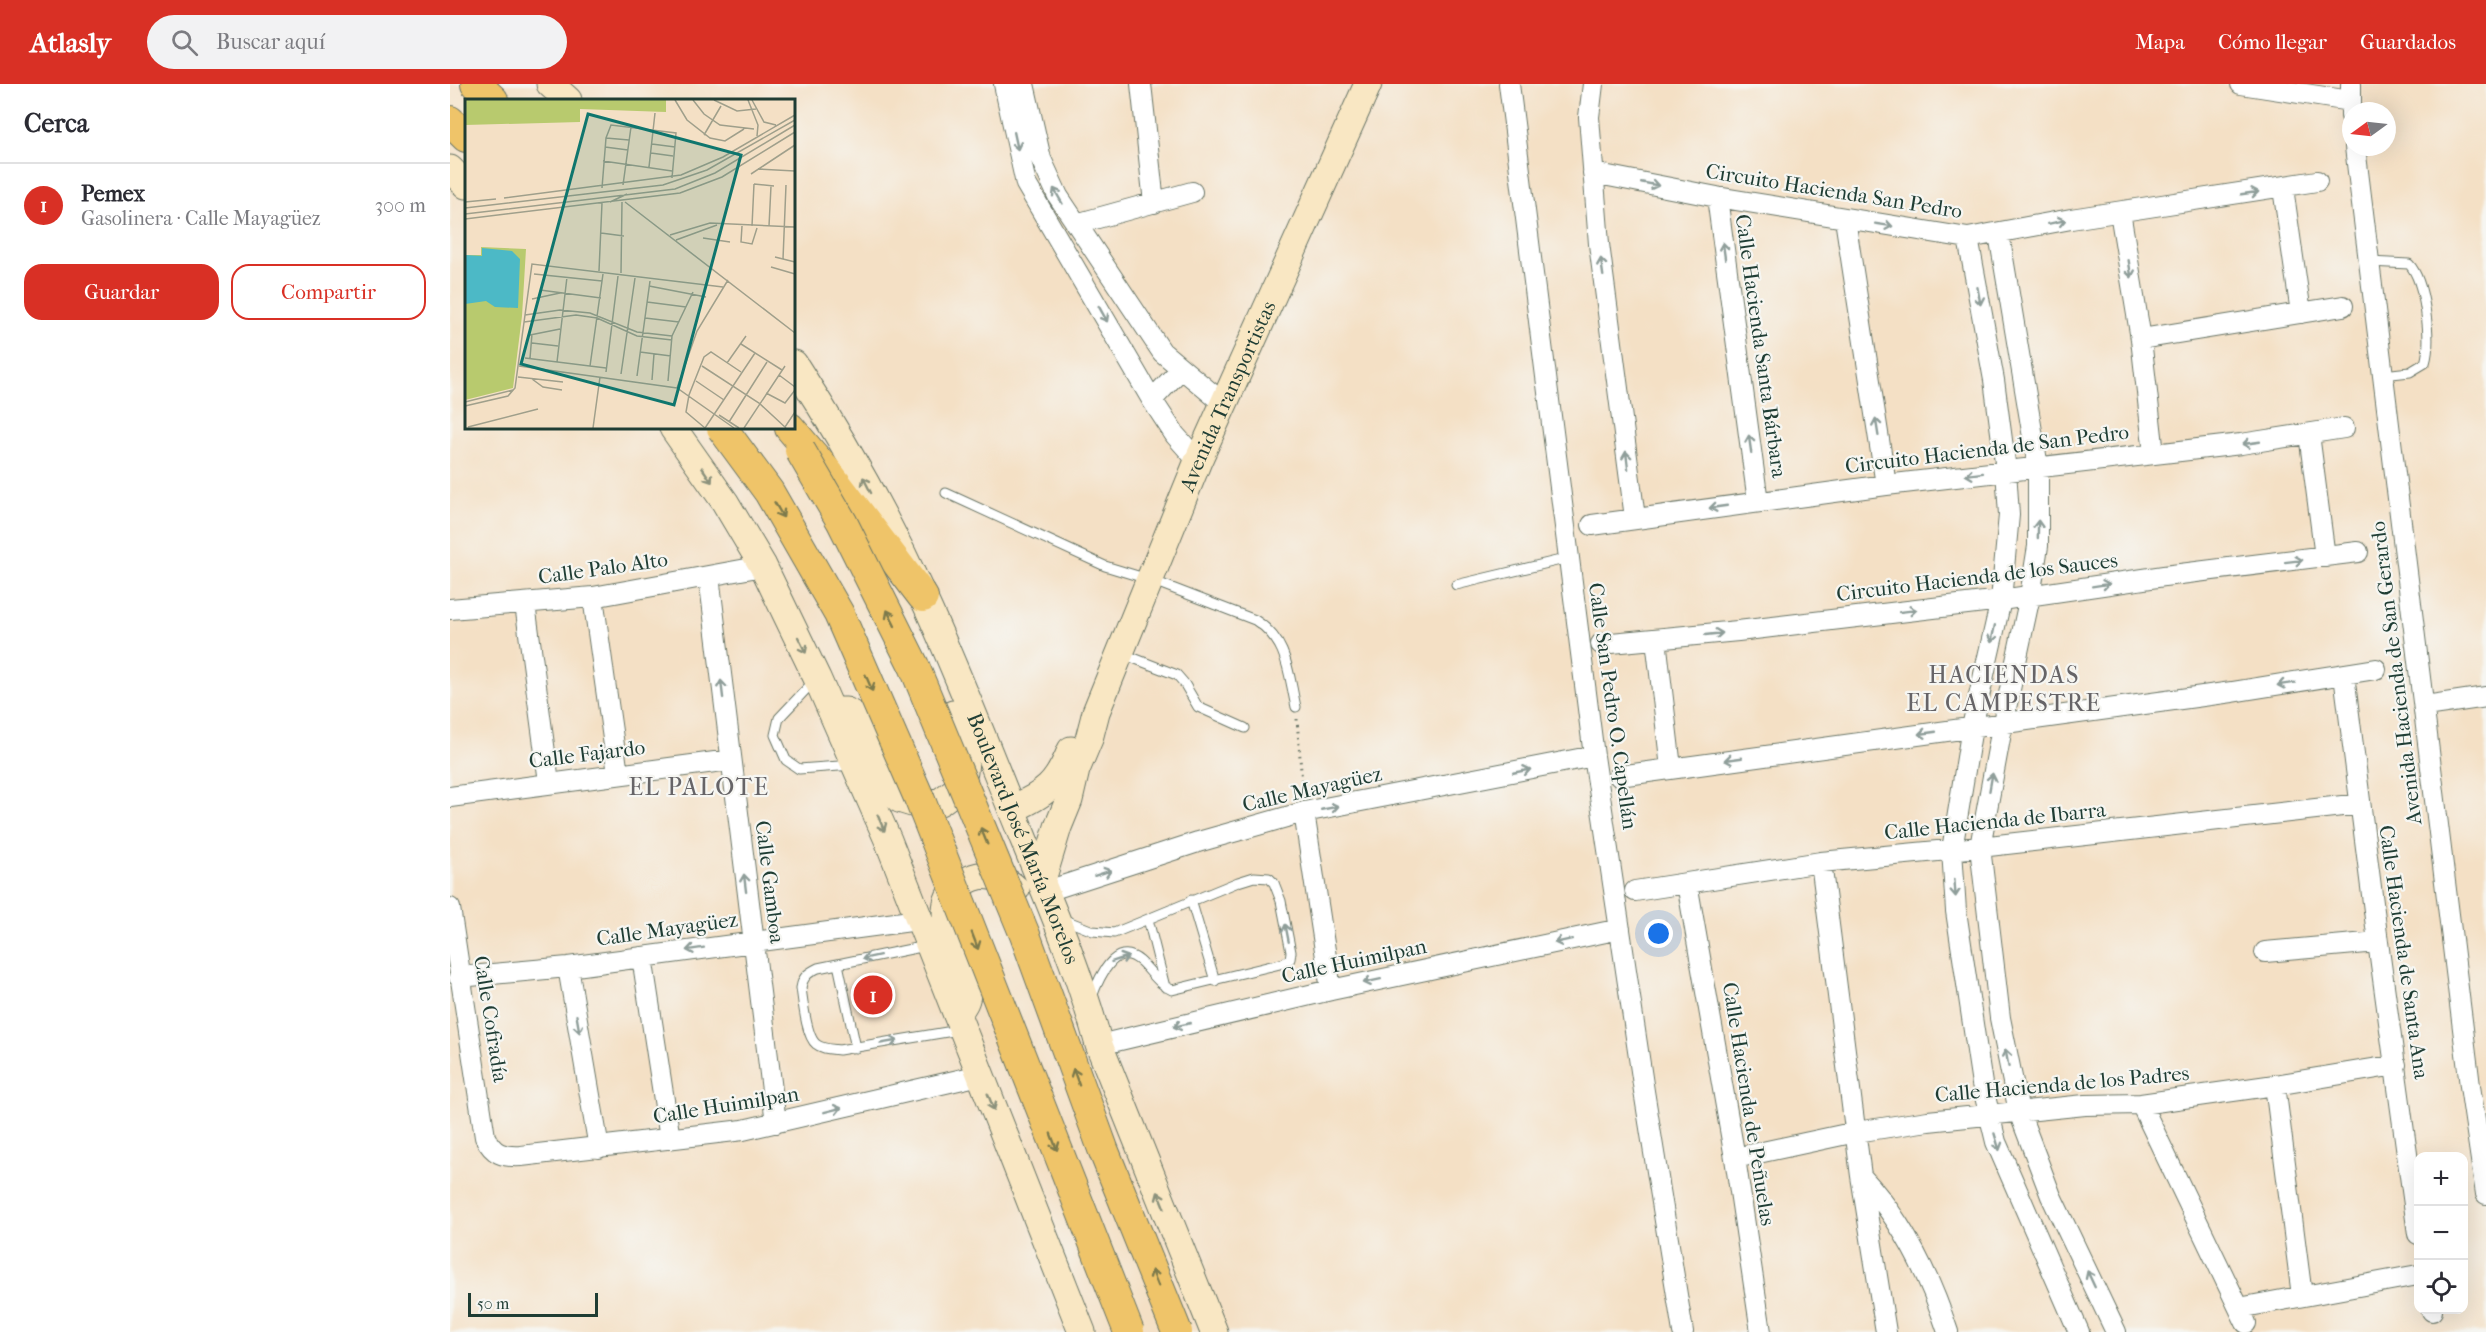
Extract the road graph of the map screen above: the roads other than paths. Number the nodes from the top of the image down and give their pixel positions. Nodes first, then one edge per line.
1 (476, 84) edge
2 (495, 84) edge
3 (550, 84) edge
4 (1004, 84) edge
5 (1024, 84) edge
6 (1141, 84) edge
7 (1368, 84) edge
8 (1509, 84) edge
9 (1593, 84) edge
10 (2241, 84) edge
11 (492, 99) edge
12 (503, 99) edge
13 (567, 99) edge
14 (2351, 100) edge
15 (450, 121) edge
16 (465, 136) edge
17 (2356, 156) edge
18 (450, 169) edge
19 (1593, 173) junction
20 (2317, 182) dead end
21 (465, 184) edge
22 (2283, 188) junction
23 (1192, 192) dead end
24 (1717, 197) junction
25 (1154, 203) junction
26 (2120, 212) junction
27 (1845, 219) junction
28 (1076, 224) junction
29 (2000, 234) junction
30 (1968, 238) junction
31 (2369, 262) junction
32 (2343, 306) dead end
33 (2301, 313) junction
34 (2141, 339) junction
35 (795, 366) edge
36 (1180, 370) junction
37 (2383, 375) junction
38 (1152, 400) junction
39 (1224, 404) junction
40 (674, 429) edge
41 (723, 429) edge
42 (2344, 429) dead end
43 (2309, 434) junction
44 (791, 435) edge
45 (2154, 454) junction
46 (1198, 461) junction
47 (2038, 467) junction
48 (2006, 470) junction
49 (1886, 485) junction
50 (946, 493) dead end
51 (1758, 502) junction
52 (1635, 518) junction
53 (1592, 525) dead end
54 (2358, 552) dead end
55 (2325, 557) junction
56 (1569, 558) junction
57 (763, 566) junction
58 (709, 576) junction
59 (1151, 580) junction
60 (1456, 585) dead end
61 (2030, 596) junction
62 (593, 597) junction
63 (923, 597) junction
64 (2001, 600) junction
65 (525, 604) junction
66 (450, 609) edge
67 (1656, 639) junction
68 (1601, 644) dead end
69 (946, 651) junction
70 (1120, 653) junction
71 (2376, 669) dead end
72 (2344, 675) junction
73 (818, 678) junction
74 (2486, 697) edge
75 (2425, 706) junction
76 (1296, 707) road end
77 (832, 711) junction
78 (1096, 712) junction
79 (2003, 722) junction
80 (1972, 727) junction
81 (1245, 728) dead end
82 (1594, 756) junction
83 (730, 760) junction
84 (855, 764) junction
85 (1671, 768) junction
86 (618, 774) junction
87 (1619, 776) dead end
88 (549, 783) junction
89 (450, 796) edge
90 (2360, 804) junction
91 (1012, 809) junction
92 (1304, 812) junction
93 (1980, 848) junction
94 (1952, 850) junction
95 (1821, 862) junction
96 (1687, 884) junction
97 (1044, 886) junction
98 (1635, 891) dead end
99 (1191, 900) junction
100 (450, 908) edge
101 (1056, 917) junction
102 (1148, 919) junction
103 (918, 920) junction
104 (1620, 929) junction
105 (753, 941) junction
106 (2378, 942) junction
107 (928, 945) junction
108 (2265, 952) dead end
109 (642, 957) junction
110 (838, 964) junction
111 (568, 967) junction
112 (459, 977) junction
113 (1215, 981) junction
114 (1165, 987) junction
115 (1331, 990) junction
116 (1085, 995) junction
117 (959, 1022) junction
118 (1099, 1045) junction
119 (855, 1048) junction
120 (2396, 1065) junction
121 (980, 1075) junction
122 (2275, 1085) junction
123 (2141, 1104) junction
124 (2019, 1112) junction
125 (1990, 1117) junction
126 (776, 1123) junction
127 (1856, 1132) junction
128 (485, 1137) joint
129 (670, 1139) junction
130 (599, 1148) junction
131 (1735, 1158) junction
132 (1861, 1176) junction
133 (2486, 1194) edge
134 (2414, 1206) edge
135 (2414, 1276) edge
136 (2302, 1296) junction
137 (1082, 1332) edge
138 (1129, 1332) edge
139 (1177, 1332) edge
140 (1214, 1332) edge
141 (1683, 1332) edge
142 (1761, 1332) edge
143 (1886, 1332) edge
144 (1948, 1332) edge
145 (2079, 1332) edge
146 (2116, 1332) edge

1 - 11 main road
2 - 12 main road
3 - 13 street
4 -> 38 street
28 -> 5 street
6 - 25 street
7 - 39 street, Avenida Transportistas
8 - 56 street, Calle San Pedro O. Capellán
9 - 19 street
10 - 14 street
15 - 16 main road
17 - 31 street, Avenida Hacienda de San Gerardo
18 - 21 street
19 -> 24 street, Circuito Hacienda San Pedro
52 -> 19 street
20 - 22 street, Circuito Hacienda San Pedro
26 -> 22 street, Circuito Hacienda San Pedro
22 - 33 street
23 - 25 street
24 - 27 street, Circuito Hacienda San Pedro
51 -> 24 street, Calle Hacienda Santa Bárbara
25 - 28 street
29 -> 26 street, Circuito Hacienda San Pedro
26 -> 34 street
27 -> 30 street, Circuito Hacienda San Pedro
49 -> 27 street
28 - 36 street
29 - 30 street, Circuito Hacienda San Pedro
29 - 47 street
30 -> 48 street
31 - 37 street, Avenida Hacienda de San Gerardo
31 - 37 lane
32 - 33 street
33 - 34 street
34 - 45 street
63 -> 35 street, Boulevard José María Morelos
36 - 38 street
36 - 39 street
37 - 75 street, Avenida Hacienda de San Gerardo
38 - 46 street
39 - 46 street, Avenida Transportistas
40 -> 57 street
41 -> 138 main road, bridge
42 - 43 street, Circuito Hacienda de San Pedro
43 -> 45 street, Circuito Hacienda de San Pedro
43 - 55 street
44 - 63 main road
139 -> 44 main road, Boulevard José María Morelos, bridge
45 - 47 street, Circuito Hacienda de San Pedro
46 - 59 street, Avenida Transportistas
47 - 48 street, Circuito Hacienda de San Pedro
61 -> 47 street
48 -> 49 street, Circuito Hacienda de San Pedro
48 - 64 street
49 - 51 street, Circuito Hacienda de San Pedro
50 - 59 lane
51 -> 52 street, Circuito Hacienda de San Pedro
52 - 53 street, Circuito Hacienda de San Pedro
54 - 55 street, Circuito Hacienda de los Sauces
61 -> 55 street, Circuito Hacienda de los Sauces
56 - 60 lane
56 - 82 street, Calle San Pedro O. Capellán
57 - 58 street, Calle Palo Alto
57 -> 73 street
58 - 62 street, Calle Palo Alto
83 -> 58 street, Calle Gamboa
59 - 70 street, Avenida Transportistas
59 - 76 lane
61 - 64 street, Circuito Hacienda de los Sauces
61 - 79 street
62 - 65 street, Calle Palo Alto
62 - 86 street
63 - 69 street, Boulevard José María Morelos
67 -> 64 street, Circuito Hacienda de los Sauces
64 -> 80 street
65 - 66 street, Calle Palo Alto
65 - 88 street
67 - 68 street, Circuito Hacienda de los Sauces
67 - 85 street
69 - 77 street
69 - 91 street, Boulevard José María Morelos
70 - 78 street, Avenida Transportistas
70 - 81 lane
71 - 72 street
72 -> 79 street
72 - 90 street, Calle Hacienda de Santa Ana
73 - 77 street
73 - 84 lane
74 - 75 street
75 - 133 street, Avenida Hacienda de San Gerardo
77 - 84 street
78 - 91 street, Avenida Transportistas
78 - 97 street, Avenida Transportistas
79 - 80 street
93 -> 79 street
80 -> 85 street
80 - 94 street
92 -> 82 street, Calle Mayagüez
82 - 104 street, Calle San Pedro O. Capellán
83 - 86 street, Calle Fajardo
105 -> 83 street, Calle Gamboa
84 -> 103 street
85 - 87 street
86 - 88 street, Calle Fajardo
88 - 89 street, Calle Fajardo
90 - 93 street, Calle Hacienda de Ibarra
90 - 106 street, Calle Hacienda de Santa Ana
91 - 97 street, Boulevard José María Morelos
97 -> 92 street, Calle Mayagüez
92 - 115 street
93 - 94 street, Calle Hacienda de Ibarra
124 -> 93 street
94 - 95 street, Calle Hacienda de Ibarra
94 -> 125 street
95 - 96 street, Calle Hacienda de Ibarra
95 - 127 street
96 - 98 street, Calle Hacienda de Ibarra
96 - 131 street, Calle Hacienda de Peñuelas
97 - 101 street, Boulevard José María Morelos
99 - 102 lane
99 - 113 lane
113 -> 99 lane
100 - 112 street, Calle Cofradía
101 - 102 lane
101 - 116 street, Boulevard José María Morelos
102 - 114 lane
103 - 105 street, Calle Mayagüez
103 - 107 street
104 -> 115 street, Calle Huimilpan
104 - 141 street, Calle San Pedro O. Capellán
105 -> 109 street, Calle Mayagüez
105 - 126 street, Calle Gamboa
106 - 108 street
106 - 120 street, Calle Hacienda de Santa Ana
107 -> 110 lane
107 - 117 street
109 - 111 street, Calle Mayagüez
109 - 129 street
110 - 119 lane
110 - 119 lane
111 - 112 street, Calle Mayagüez
111 -> 130 street
112 - 128 street, Calle Cofradía
113 - 114 lane
116 -> 114 lane
115 -> 118 street, Calle Huimilpan
116 - 117 street
116 - 118 street, Boulevard José María Morelos
119 -> 117 lane
117 - 121 street
140 -> 118 street, Boulevard José María Morelos
120 - 122 street, Calle Hacienda de los Padres
120 - 134 street, Calle Hacienda de Santa Ana
126 -> 121 street, Calle Huimilpan
121 -> 137 street
122 - 123 street, Calle Hacienda de los Padres
122 - 136 street
123 - 124 street, Calle Hacienda de los Padres
123 - 136 street
124 - 125 street, Calle Hacienda de los Padres
146 -> 124 street
125 - 127 street, Calle Hacienda de los Padres
125 -> 145 street
126 - 129 street, Calle Huimilpan
127 - 131 street, Calle Hacienda de los Padres
127 - 132 street
128 - 130 street, Calle Huimilpan
129 - 130 street, Calle Huimilpan
131 - 142 street, Calle Hacienda de Peñuelas
132 - 143 street
132 - 144 street
135 - 136 street

